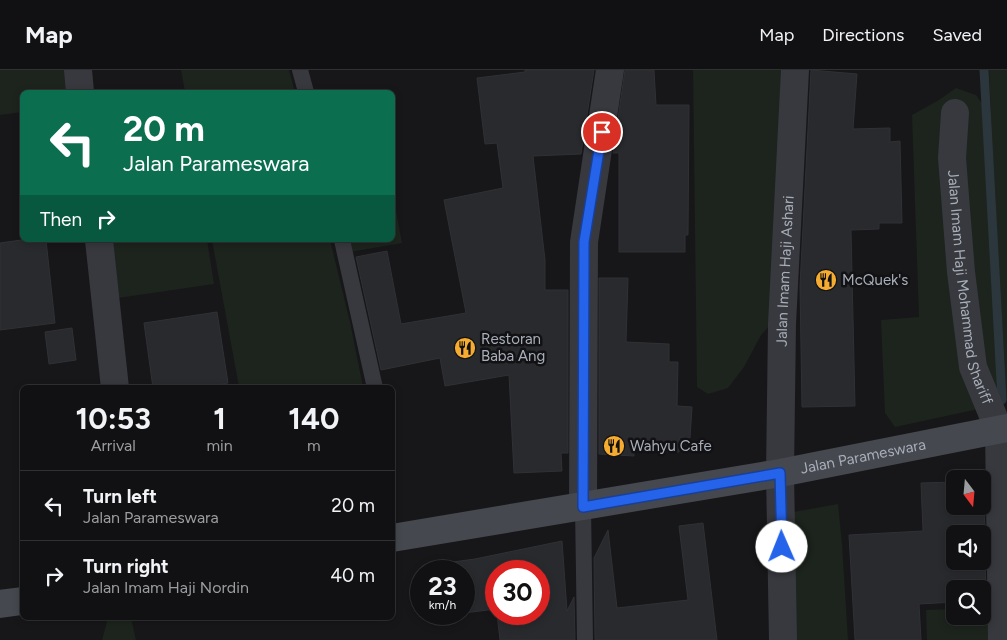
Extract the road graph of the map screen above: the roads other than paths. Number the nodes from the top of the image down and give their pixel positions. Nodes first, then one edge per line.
1 (78, 70) edge
2 (300, 70) edge
3 (610, 70) edge
4 (795, 70) edge
5 (80, 90) edge
6 (305, 90) edge
7 (955, 113) dead end
8 (99, 242) edge
9 (342, 242) edge
10 (115, 385) edge
11 (374, 385) edge
12 (1003, 429) edge
13 (780, 473) junction
14 (583, 507) junction
15 (395, 538) edge
16 (20, 601) edge
17 (0, 604) edge
18 (586, 640) edge
19 (783, 640) edge
20 (1002, 640) edge

1 - 5 street
2 - 6 lane
3 - 14 street
4 - 13 street, Jalan Imam Haji Ashari
7 - 12 street, Jalan Imam Haji Mohammad Shariff
8 - 10 street
9 - 11 lane
12 - 13 main road, Jalan Parameswara
12 - 20 street, Jalan Imam Haji Mohammad Shariff
13 - 14 main road, Jalan Parameswara
13 - 19 street, Jalan Imam Haji Ashari
14 - 15 main road, Jalan Parameswara
14 - 18 lane
16 - 17 main road

